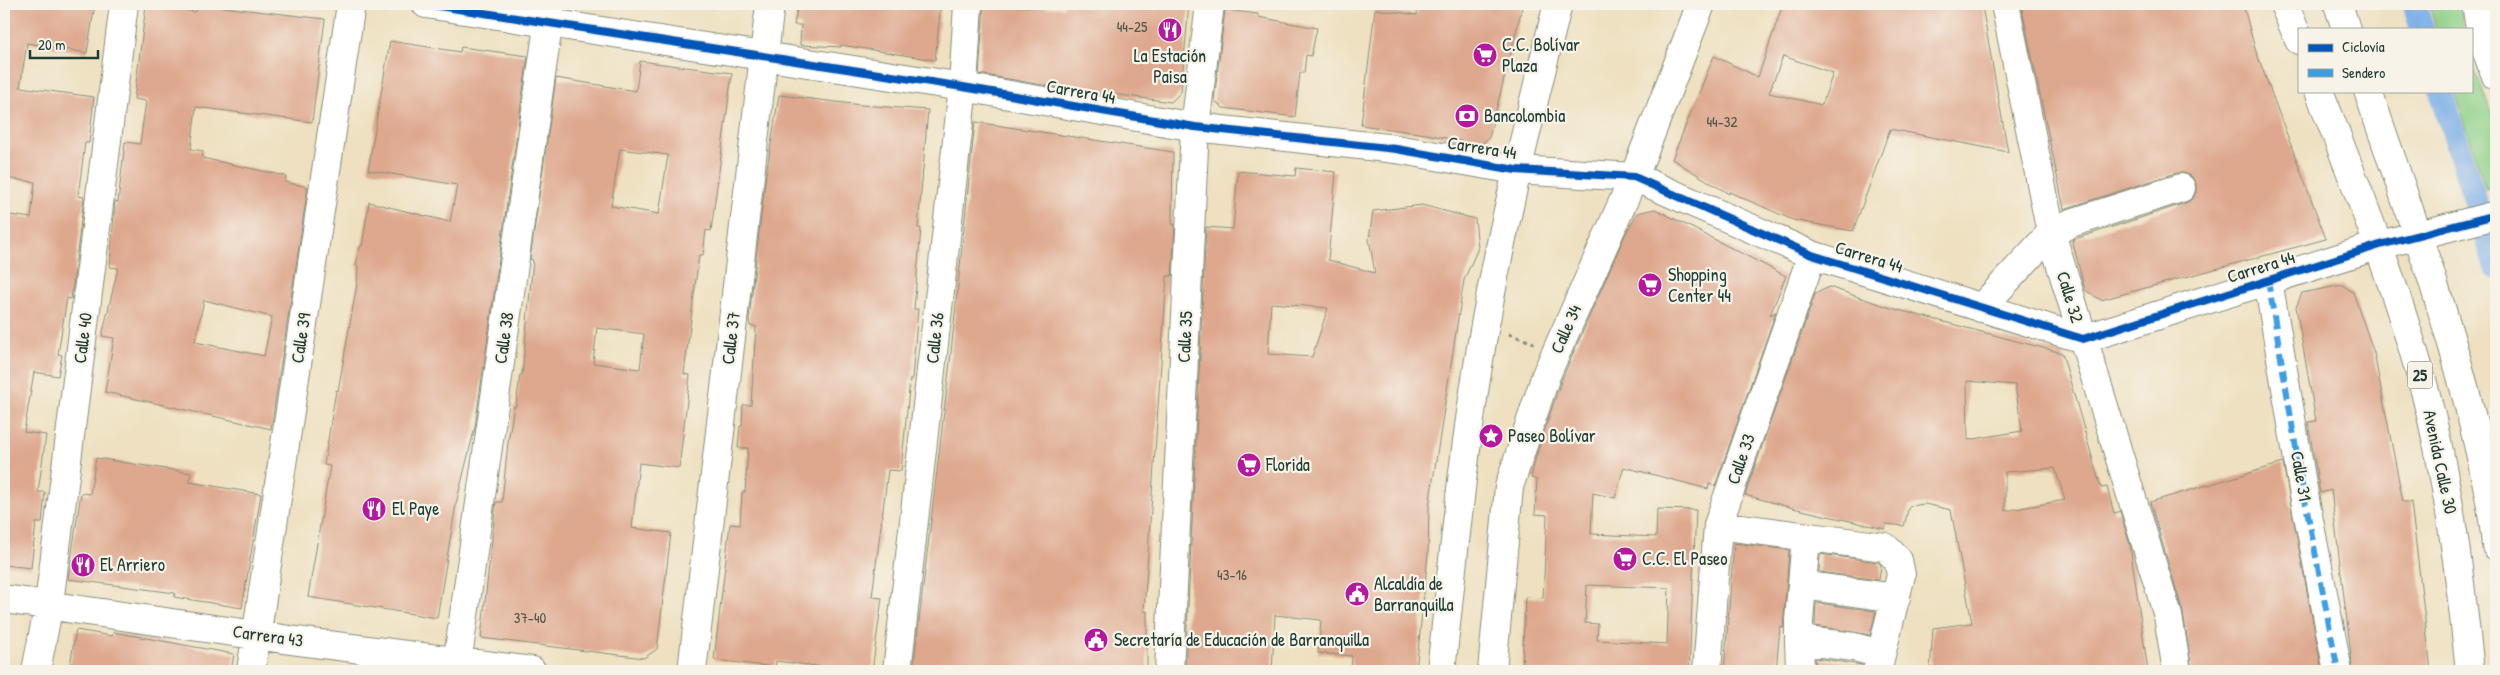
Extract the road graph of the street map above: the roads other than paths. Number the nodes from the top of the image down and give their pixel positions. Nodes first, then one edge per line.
1 (124, 4) edge
2 (351, 4) edge
3 (426, 4) edge
4 (770, 4) edge
5 (968, 4) edge
6 (1210, 4) edge
7 (1558, 4) edge
8 (1701, 4) edge
9 (2005, 4) edge
10 (2284, 4) edge
11 (2338, 4) edge
12 (2476, 4) edge
13 (550, 13) edge
14 (2346, 28) edge
15 (2298, 38) edge
16 (765, 58) junction
17 (2496, 76) edge
18 (963, 87) junction
19 (2319, 92) edge
20 (2368, 92) edge
21 (1195, 127) junction
22 (1516, 170) junction
23 (1634, 177) junction
24 (2181, 188) dead end
25 (2496, 216) edge
26 (2051, 233) junction
27 (2418, 234) junction
28 (2380, 246) junction
29 (1812, 255) junction
30 (2268, 280) junction
31 (1981, 308) junction
32 (2084, 339) junction
33 (1718, 525) junction
34 (1806, 537) junction
35 (2496, 546) edge
36 (1802, 585) junction
37 (1896, 598) junction
38 (4, 599) edge
39 (49, 604) junction
40 (256, 635) junction
41 (1799, 640) junction
42 (1879, 662) edge
43 (457, 667) edge
44 (36, 671) edge
45 (251, 671) edge
46 (532, 671) edge
47 (692, 671) edge
48 (897, 671) edge
49 (1169, 671) edge
50 (1441, 671) edge
51 (1492, 671) edge
52 (1707, 671) edge
53 (1800, 671) edge
54 (2177, 671) edge
55 (2338, 671) edge
56 (2470, 671) edge

1 - 39 main road, Calle 40
2 - 40 main road, Calle 39
3 - 13 main road, Carrera 44
4 - 16 main road, Calle 37
5 - 18 main road, Calle 36
6 - 21 main road, Calle 35
7 - 22 main road
8 - 23 main road, Calle 34
9 - 26 main road, Calle 32
10 - 15 main road
11 - 14 main road
12 - 17 main road
13 - 16 main road, Carrera 44
13 - 43 main road, Calle 38
16 - 18 main road, Carrera 44
16 - 47 main road, Calle 37
18 - 21 main road, Carrera 44
18 - 48 main road, Calle 36
19 - 28 main road, Avenida Calle 30 / 25
20 - 27 main road, 25
21 - 22 main road, Carrera 44
21 - 49 main road, Calle 35
22 - 23 main road, Carrera 44
22 - 50 main road
23 - 29 main road, Carrera 44
23 - 51 main road, Calle 34
24 - 26 main road
25 - 27 main road, Carrera 44
26 - 31 main road
26 - 32 main road, Calle 32
27 - 28 main road, Carrera 44
27 - 35 main road, 25
28 - 30 main road, Carrera 44
28 - 56 main road, Avenida Calle 30 / 25
29 - 31 main road, Carrera 44
29 - 33 main road, Calle 33
30 - 32 main road, Carrera 44
30 - 55 main road, Calle 31
31 - 32 main road, Carrera 44
32 - 54 main road, Calle 32
33 - 34 main road
33 - 52 main road, Calle 33
34 - 36 main road
34 - 37 main road
36 - 37 main road
36 - 41 main road
37 - 42 main road
38 - 39 main road, Carrera 43
39 - 40 main road, Carrera 43
39 - 44 main road, Calle 40
40 - 43 main road, Carrera 43
40 - 45 main road, Calle 39
41 - 42 main road
41 - 53 main road
43 - 46 main road, Carrera 43

